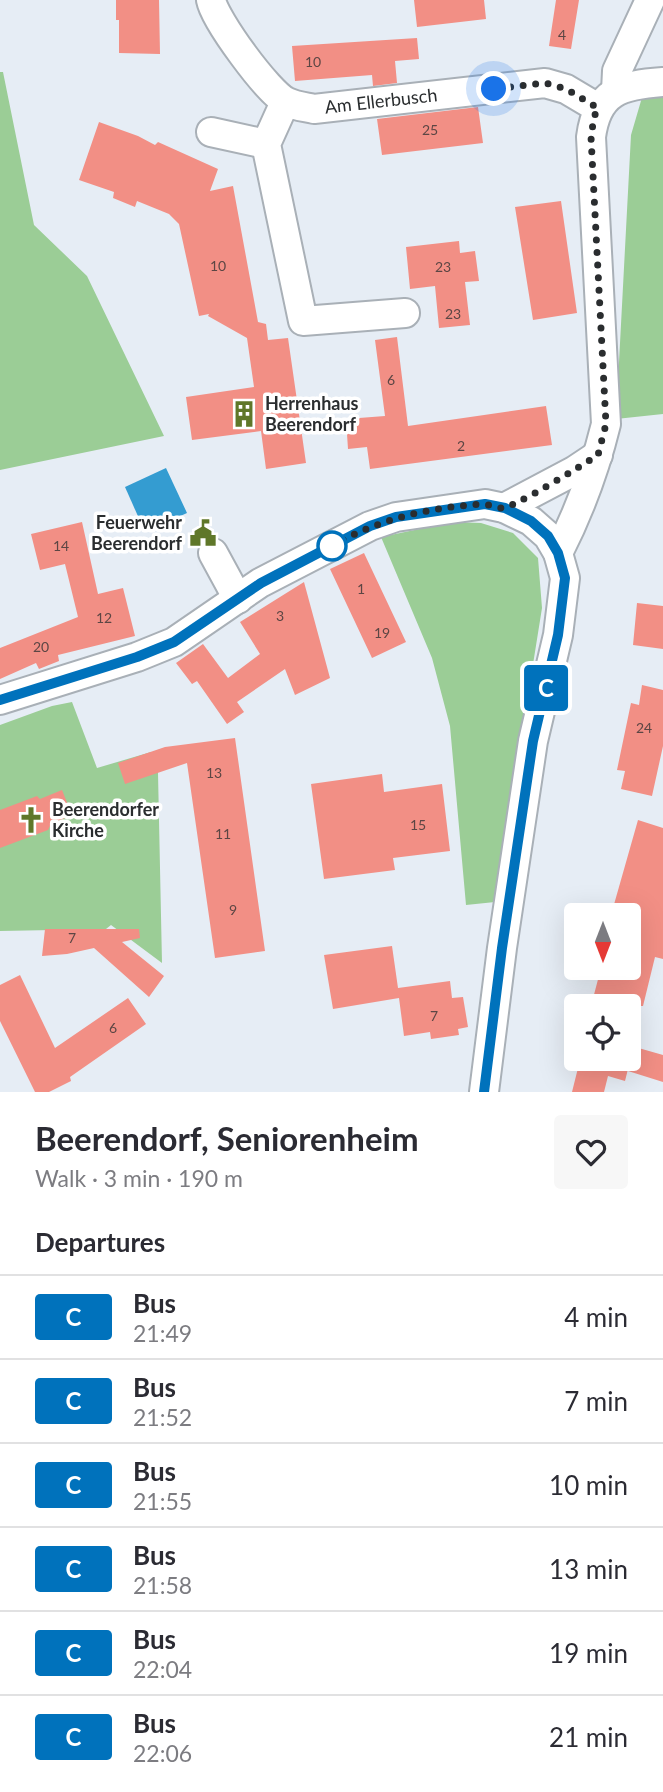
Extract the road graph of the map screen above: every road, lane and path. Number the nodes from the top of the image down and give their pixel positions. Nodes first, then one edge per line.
1 (211, 0) edge
2 (650, 0) edge
3 (663, 82) edge
4 (607, 100) junction
5 (285, 102) junction
6 (211, 132) dead end
7 (266, 144) junction
8 (405, 313) dead end
9 (598, 455) junction
10 (505, 508) junction
11 (213, 553) dead end
12 (558, 553) junction
13 (238, 599) junction
14 (0, 700) edge
15 (484, 1092) edge

1 - 5 street
2 - 4 street
3 - 4 street
4 - 5 street, Am Ellerbusch
4 - 9 street
5 - 7 street
6 - 7 street
7 - 8 street
9 - 10 street
9 - 12 street
10 - 12 street
10 - 13 street
11 - 13 street
12 - 15 street
13 - 14 street

